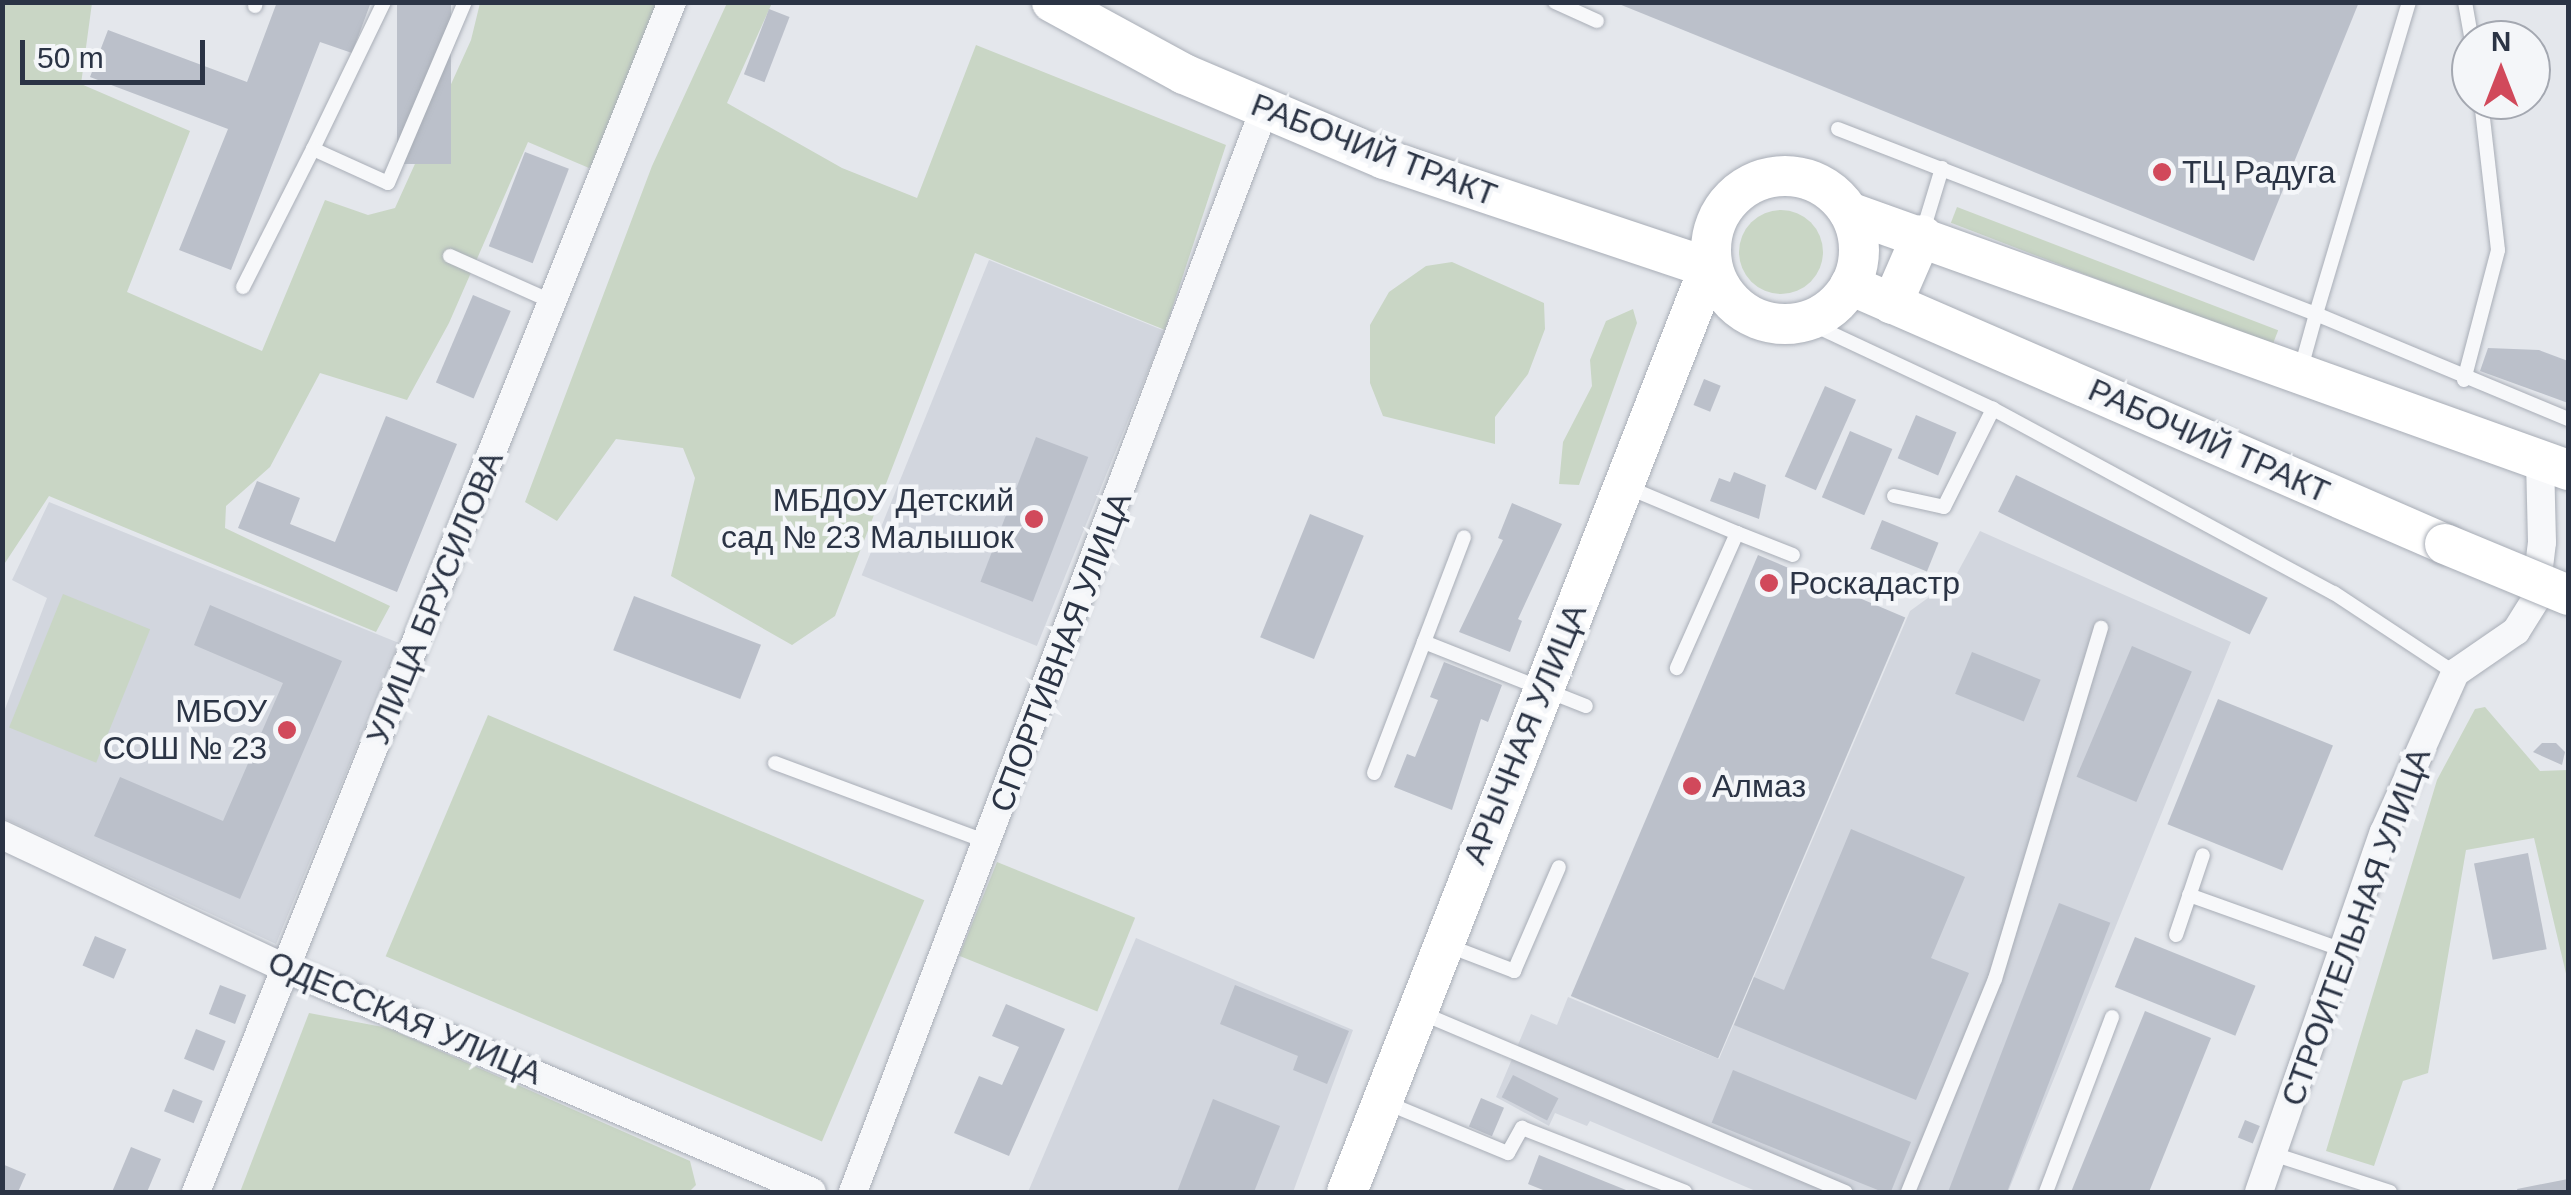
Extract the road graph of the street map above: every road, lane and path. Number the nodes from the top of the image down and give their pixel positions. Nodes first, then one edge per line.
1 (384, 2) edge
2 (464, 2) edge
3 (672, 2) edge
4 (1052, 2) edge
5 (1555, 2) edge
6 (2409, 2) edge
7 (1598, 21) dead end
8 (1264, 110) junction
9 (2483, 120) edge
10 (1838, 129) dead end
11 (313, 148) junction
12 (1942, 168) junction
13 (1727, 203) junction
14 (1849, 212) junction
15 (1922, 235) junction
16 (1634, 244) junction
17 (450, 256) dead end
18 (1709, 268) junction
19 (1854, 277) junction
20 (243, 286) dead end
21 (554, 302) junction
22 (1892, 304) junction
23 (1742, 310) junction
24 (2316, 314) junction
25 (1805, 321) junction
26 (1688, 333) junction
27 (2299, 374) junction
28 (2464, 380) junction
29 (1992, 409) junction
30 (2568, 419) edge
31 (2554, 466) edge
32 (1626, 487) junction
33 (1894, 496) dead end
34 (1738, 533) junction
35 (1464, 537) dead end
36 (1793, 556) dead end
37 (2568, 595) edge
38 (2101, 628) dead end
39 (1424, 642) junction
40 (1678, 668) dead end
41 (2455, 673) junction
42 (1540, 687) junction
43 (1586, 706) dead end
44 (774, 763) dead end
45 (1374, 772) dead end
46 (2, 835) edge
47 (988, 842) junction
48 (2203, 856) dead end
49 (1559, 868) dead end
50 (2190, 895) junction
51 (2176, 935) dead end
52 (1444, 944) junction
53 (2343, 950) junction
54 (288, 969) junction
55 (1418, 1011) junction
56 (2112, 1018) dead end
57 (1384, 1102) junction
58 (2272, 1154) junction
59 (196, 1192) edge
60 (812, 1192) edge
61 (853, 1192) edge
62 (1347, 1192) edge
63 (1685, 1192) edge
64 (1846, 1192) edge
65 (1908, 1192) edge
66 (2046, 1192) edge
67 (2259, 1192) edge
68 (2390, 1192) edge

1 - 11 lane
2 - 11 lane
3 - 21 street, УЛИЦА БРУСИЛОВА
4 - 8 main road, РАБОЧИЙ ТРАКТ
5 - 7 lane
6 - 24 lane
8 - 16 main road, РАБОЧИЙ ТРАКТ
8 - 47 street, СПОРТИВНАЯ УЛИЦА
9 - 28 lane
10 - 12 lane
11 - 20 lane
12 - 15 lane
12 - 24 lane
13 - 14 main road
13 - 16 main road
13 - 18 main road
14 - 15 main road
14 - 19 main road
15 - 19 main road
15 - 22 main road
15 - 27 main road
16 - 18 main road, РАБОЧИЙ ТРАКТ
17 - 21 lane
18 - 23 main road
18 - 26 main road, АРЫЧНАЯ УЛИЦА
19 - 22 main road, РАБОЧИЙ ТРАКТ
19 - 25 main road
21 - 54 street, УЛИЦА БРУСИЛОВА
22 - 37 main road, РАБОЧИЙ ТРАКТ, bridge
23 - 25 main road
23 - 26 main road
24 - 27 lane
24 - 28 lane
25 - 29 lane
26 - 32 main road, АРЫЧНАЯ УЛИЦА
27 - 31 main road
28 - 30 lane
29 - 33 lane
29 - 41 lane
31 - 41 street
32 - 34 lane
32 - 42 main road, АРЫЧНАЯ УЛИЦА
34 - 36 lane
34 - 40 lane
35 - 39 lane
38 - 65 lane
39 - 42 lane
39 - 45 lane
41 - 53 street, СТРОИТЕЛЬНАЯ УЛИЦА
42 - 43 lane
42 - 52 main road, АРЫЧНАЯ УЛИЦА
44 - 47 lane
46 - 54 street, ОДЕССКАЯ УЛИЦА
47 - 61 street, СПОРТИВНАЯ УЛИЦА
48 - 50 lane
49 - 52 lane
50 - 51 lane
50 - 53 lane
52 - 55 main road, АРЫЧНАЯ УЛИЦА
53 - 58 street, СТРОИТЕЛЬНАЯ УЛИЦА
54 - 59 street, УЛИЦА БРУСИЛОВА
54 - 60 street, ОДЕССКАЯ УЛИЦА
55 - 57 main road, АРЫЧНАЯ УЛИЦА
55 - 64 lane
56 - 66 lane
57 - 62 main road, АРЫЧНАЯ УЛИЦА
57 - 63 lane
58 - 67 street, СТРОИТЕЛЬНАЯ УЛИЦА
58 - 68 lane

